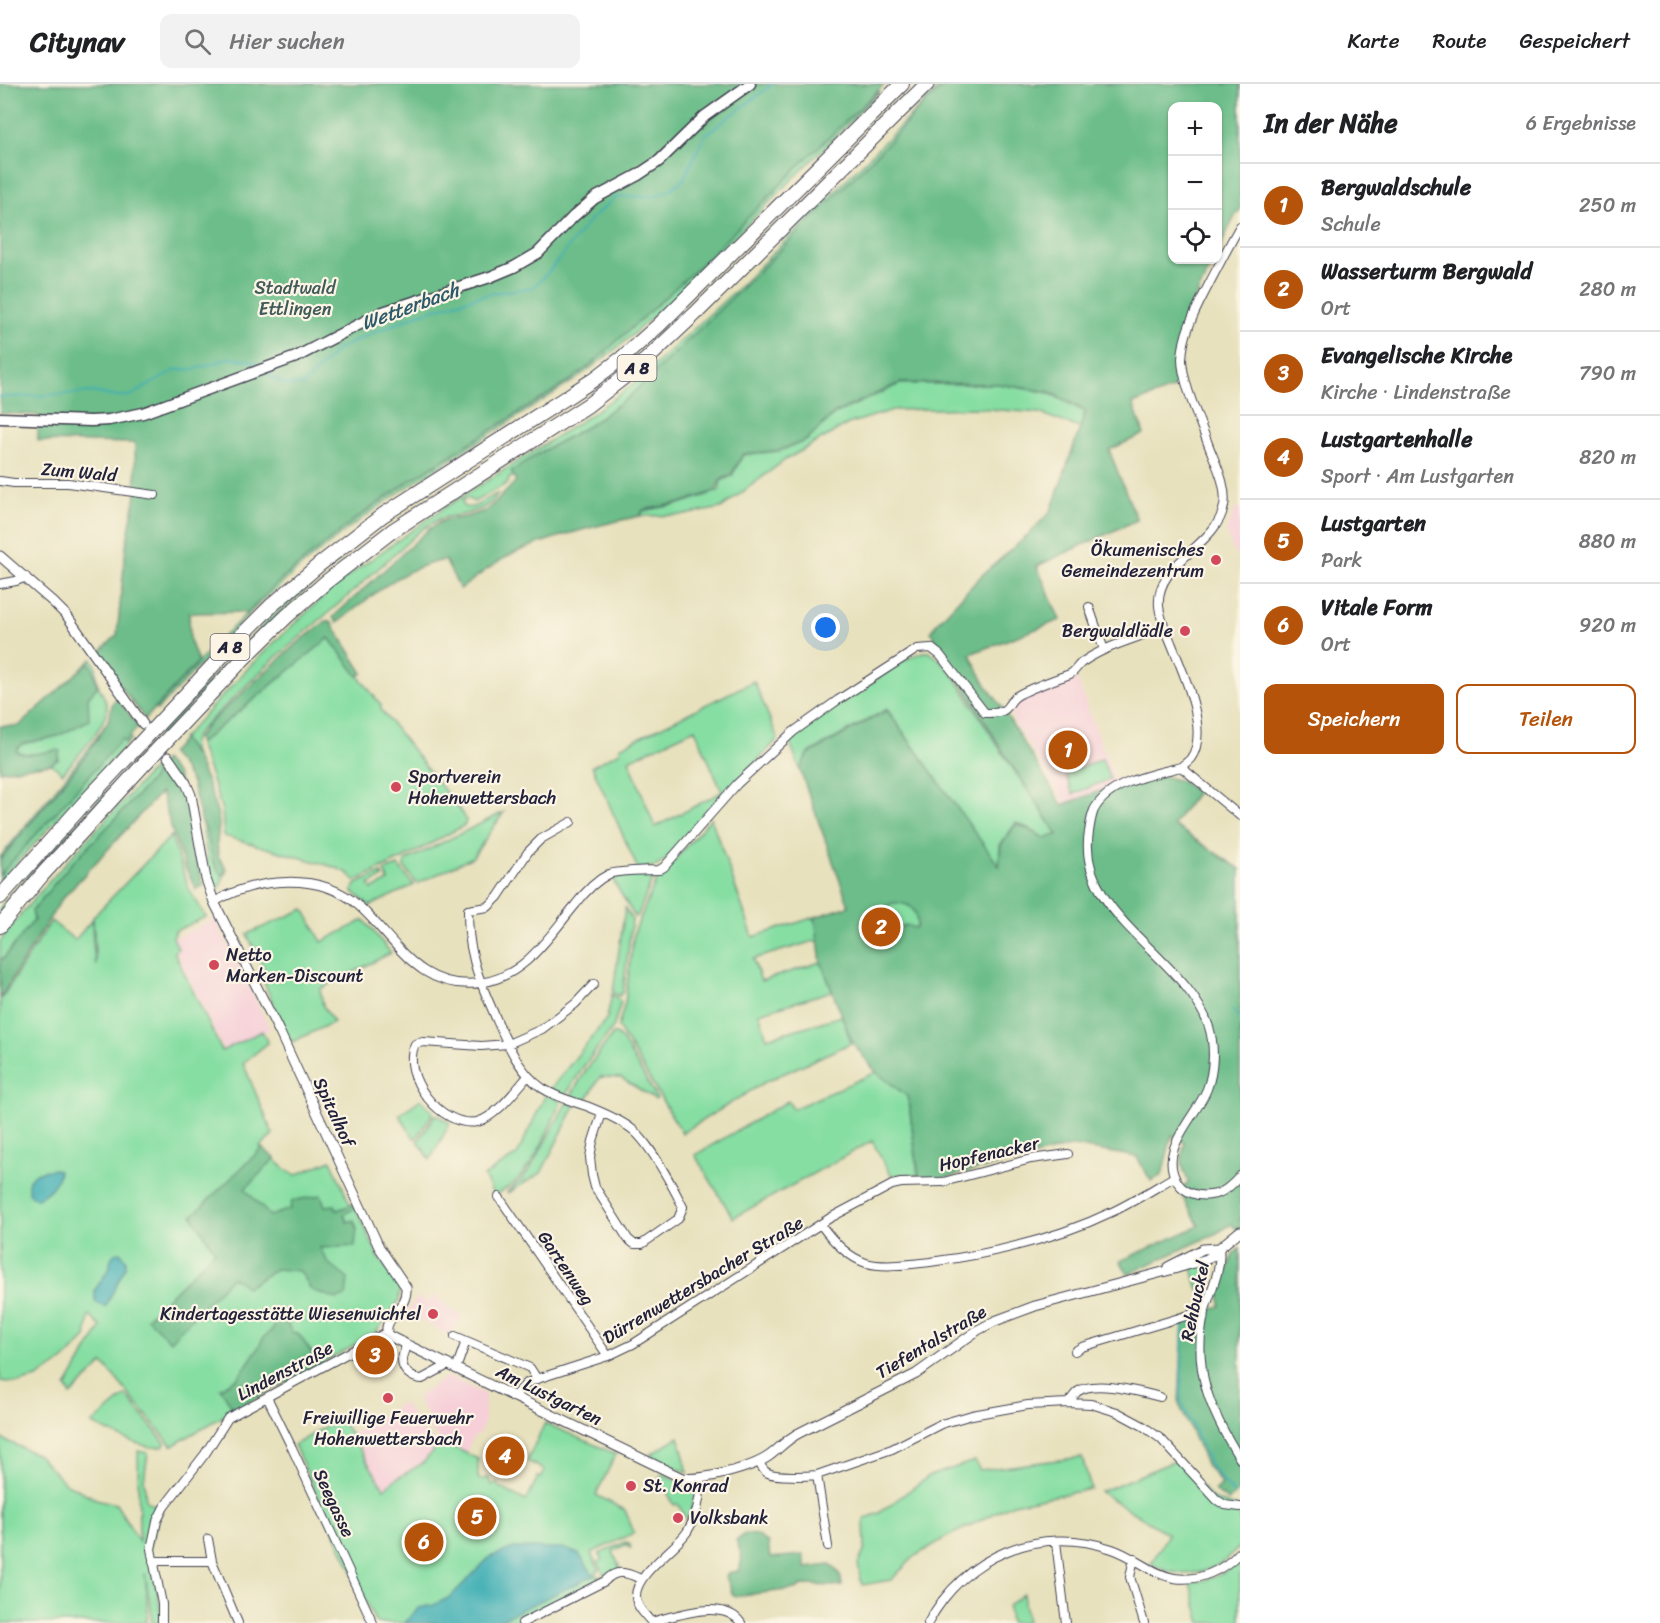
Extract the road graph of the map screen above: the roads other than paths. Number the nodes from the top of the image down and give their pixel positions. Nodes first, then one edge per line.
1 (750, 84) edge
2 (902, 84) edge
3 (927, 84) edge
4 (1240, 226) edge
5 (0, 418) edge
6 (0, 481) edge
7 (155, 495) dead end
8 (0, 556) edge
9 (26, 578) junction
10 (0, 584) edge
11 (1089, 607) dead end
12 (1164, 627) junction
13 (1104, 650) junction
14 (143, 724) dead end
15 (168, 757) dead end
16 (1181, 767) junction
17 (1240, 816) edge
18 (571, 822) dead end
19 (0, 897) edge
20 (214, 902) junction
21 (0, 926) edge
22 (481, 982) junction
23 (594, 984) dead end
24 (508, 1044) junction
25 (528, 1076) junction
26 (602, 1113) junction
27 (1068, 1154) dead end
28 (1240, 1176) edge
29 (1174, 1177) junction
30 (499, 1197) dead end
31 (820, 1226) junction
32 (1240, 1231) edge
33 (1219, 1248) junction
34 (1205, 1312) junction
35 (387, 1332) junction
36 (454, 1336) dead end
37 (466, 1341) junction
38 (406, 1346) junction
39 (1075, 1351) dead end
40 (608, 1356) junction
41 (452, 1367) junction
42 (537, 1379) junction
43 (267, 1397) junction
44 (513, 1397) junction
45 (1160, 1397) dead end
46 (1068, 1403) junction
47 (1240, 1459) edge
48 (759, 1462) junction
49 (817, 1475) junction
50 (700, 1479) junction
51 (1240, 1507) edge
52 (208, 1539) dead end
53 (1056, 1542) junction
54 (828, 1546) dead end
55 (1240, 1552) edge
56 (1134, 1558) junction
57 (153, 1561) junction
58 (212, 1561) junction
59 (641, 1579) junction
60 (652, 1622) edge
61 (162, 1623) edge
62 (238, 1623) edge
63 (373, 1623) edge
64 (522, 1623) edge
65 (741, 1623) edge
66 (928, 1623) edge
67 (1066, 1623) edge
68 (1144, 1623) edge

1 - 5 main road
2 - 19 highway, A 8
3 - 21 highway, A 8
4 - 12 street
6 - 7 street, Zum Wald
8 - 9 street
9 - 10 street
9 - 14 street
11 - 13 street
12 - 13 street
12 - 16 street
13 - 22 street
15 - 20 street
16 - 17 street
16 - 29 street
18 - 22 street
20 - 22 street
20 - 35 street, Spitalhof
22 - 24 street
23 - 24 street
24 - 25 street
24 - 25 street
25 - 26 street
26 - 26 street
27 - 31 street, Hopfenacker
28 - 29 street
29 - 31 street, Dürrenwettersbacher Straße
30 - 40 street, Gartenweg
31 - 40 street, Dürrenwettersbacher Straße
32 - 33 street, Tiefentalstraße
33 - 34 street, Rehbuckel
33 - 48 street, Tiefentalstraße
34 - 39 street
34 - 47 street, Rehbuckel
35 - 38 street, Am Lustgarten
35 - 43 street, Lindenstraße
36 - 37 street
37 - 41 street
37 - 42 street
38 - 41 street, Am Lustgarten
38 - 41 street
40 - 42 street, Dürrenwettersbacher Straße
41 - 44 street, Am Lustgarten
42 - 44 street, Dürrenwettersbacher Straße
43 - 57 street, Lindenstraße
43 - 63 street, Seegasse
44 - 50 street, Am Lustgarten
45 - 46 street
46 - 49 street
46 - 51 street
48 - 49 street
48 - 50 street, Tiefentalstraße
49 - 54 street
50 - 59 street
52 - 58 street
53 - 56 street
53 - 66 street
53 - 67 street
55 - 56 street
56 - 68 street
57 - 58 street
57 - 61 street
58 - 62 street
59 - 60 street
59 - 64 street
60 - 65 street

